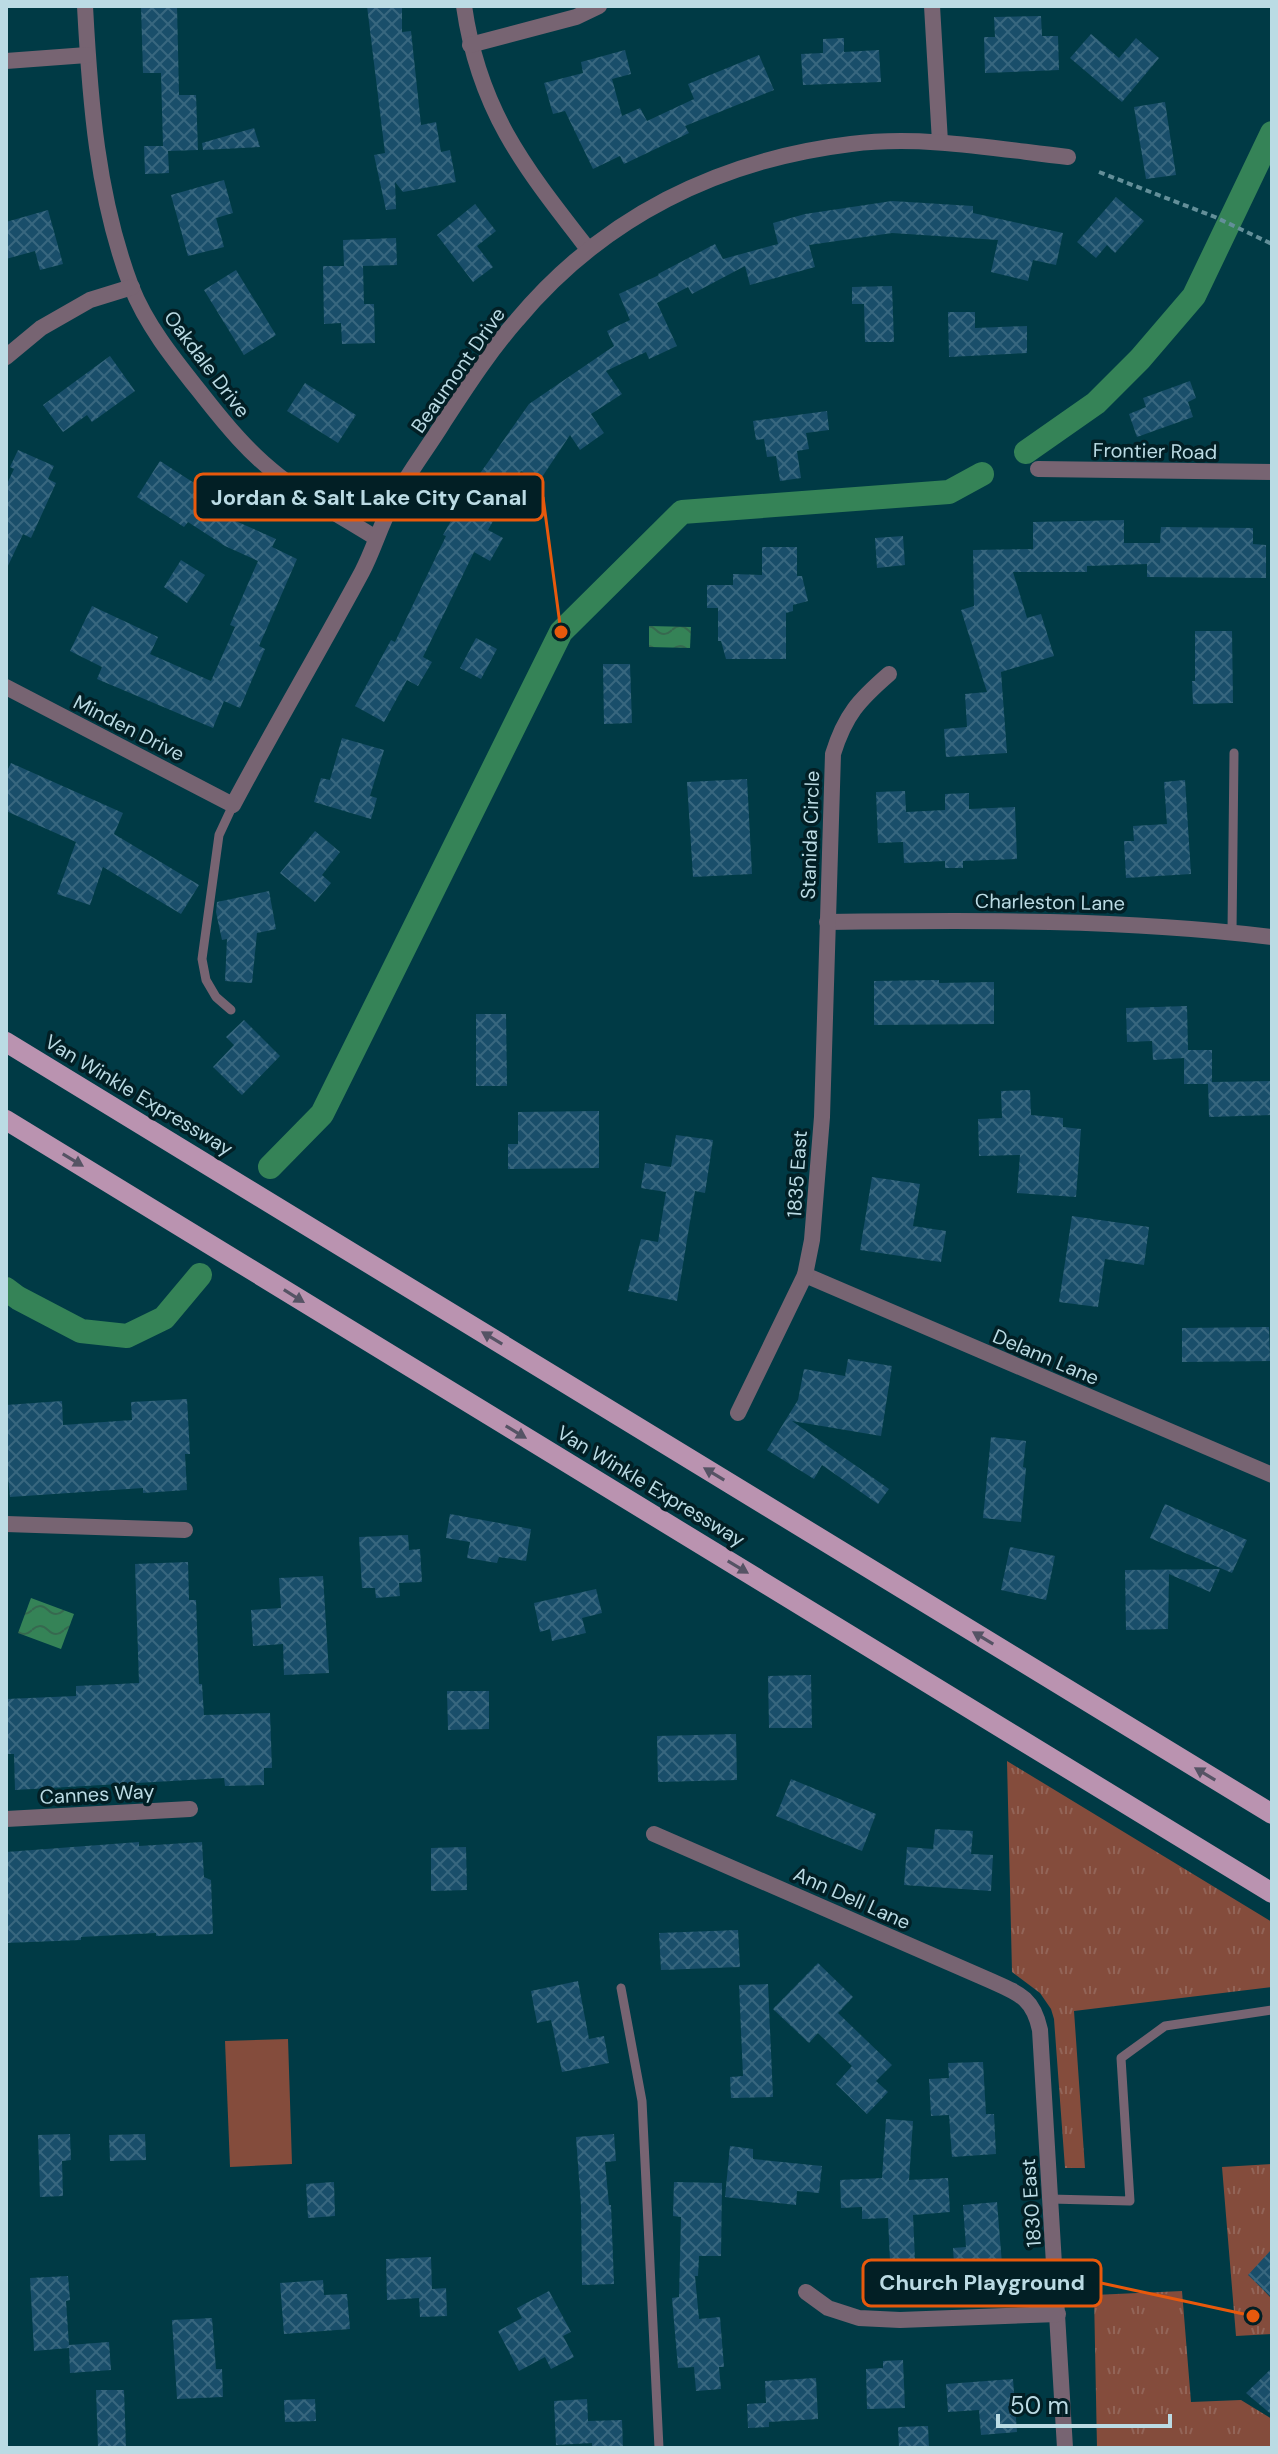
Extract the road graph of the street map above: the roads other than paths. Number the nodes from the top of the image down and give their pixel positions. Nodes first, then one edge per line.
1 (85, 6) edge
2 (464, 6) edge
3 (599, 6) edge
4 (932, 6) edge
5 (470, 45) junction
6 (87, 55) junction
7 (6, 61) edge
8 (940, 142) junction
9 (1068, 157) dead end
10 (588, 249) junction
11 (132, 287) junction
12 (6, 357) edge
13 (1038, 469) dead end
14 (1272, 472) edge
15 (376, 538) junction
16 (889, 674) dead end
17 (6, 687) edge
18 (1234, 753) dead end
19 (233, 805) junction
20 (827, 922) junction
21 (1232, 932) junction
22 (1272, 937) edge
23 (231, 1010) dead end
24 (6, 1042) edge
25 (6, 1120) edge
26 (805, 1275) junction
27 (738, 1413) dead end
28 (1272, 1475) edge
29 (6, 1524) edge
30 (185, 1530) dead end
31 (190, 1809) dead end
32 (1272, 1814) edge
33 (6, 1819) edge
34 (654, 1834) dead end
35 (1272, 1893) edge
36 (621, 1988) dead end
37 (1032, 2005) joint
38 (1272, 2010) edge
39 (1050, 2199) junction
40 (806, 2292) dead end
41 (1058, 2314) junction
42 (659, 2448) edge
43 (1065, 2448) edge

1 - 6 street, Oakdale Drive
2 - 5 street
3 - 5 street
4 - 8 street
5 - 10 street
6 - 7 street
6 - 11 street, Oakdale Drive
8 - 9 street, Beaumont Drive
8 - 10 street, Beaumont Drive
10 - 15 street, Beaumont Drive
11 - 12 street
11 - 15 street, Oakdale Drive
13 - 14 street, Frontier Road
15 - 19 street, Beaumont Drive
16 - 20 street, Stanida Circle
17 - 19 street, Minden Drive
18 - 21 lane
19 - 23 lane
20 - 21 street, Charleston Lane
20 - 26 street, 1835 East
21 - 22 street, Charleston Lane
32 -> 24 main road, Van Winkle Expressway
25 -> 35 main road, Van Winkle Expressway
26 - 27 street, 1835 East
26 - 28 street, Delann Lane
29 - 30 street
31 - 33 street, Cannes Way
34 - 37 street, Ann Dell Lane
36 - 42 lane
37 - 39 street, 1830 East
38 - 39 lane
39 - 41 street, 1830 East
40 - 41 street
41 - 43 street, 1830 East

